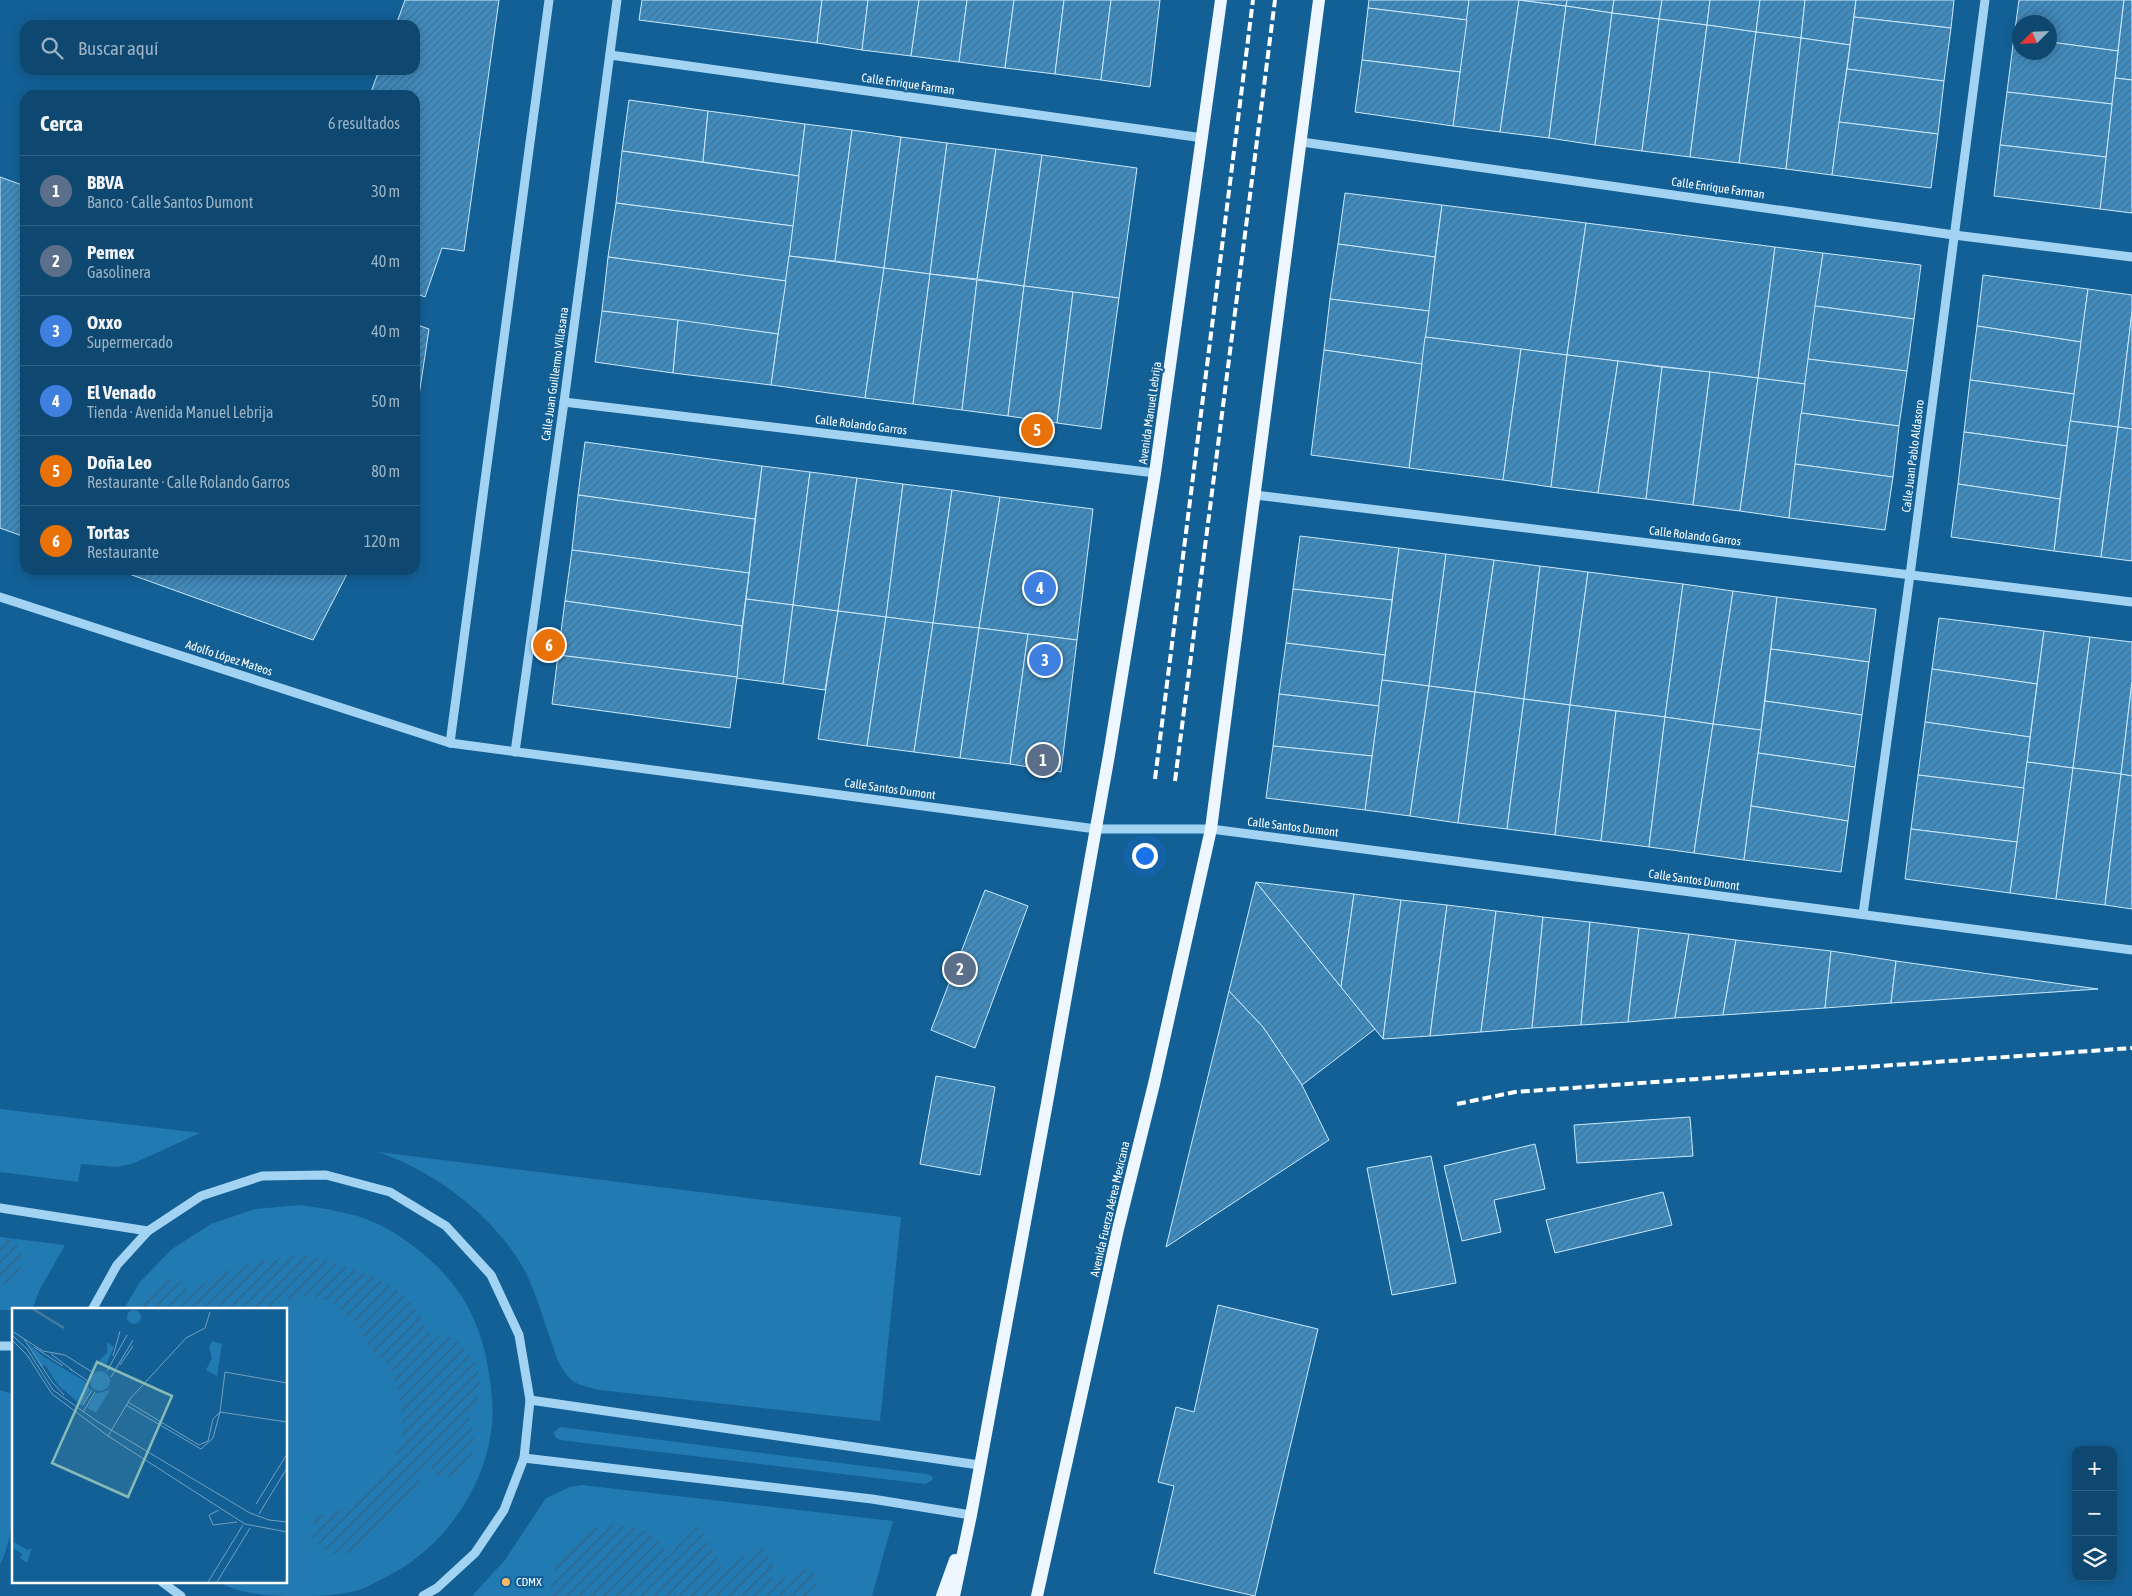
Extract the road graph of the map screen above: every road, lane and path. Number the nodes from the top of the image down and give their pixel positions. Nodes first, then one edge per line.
1 (549, 0) edge
2 (617, 0) edge
3 (1221, 0) edge
4 (1320, 0) edge
5 (1985, 0) edge
6 (610, 55) junction
7 (1203, 138) junction
8 (1302, 142) junction
9 (1954, 235) junction
10 (2132, 257) edge
11 (564, 402) junction
12 (1155, 473) junction
13 (1254, 495) junction
14 (1910, 575) junction
15 (0, 597) edge
16 (2132, 602) edge
17 (450, 743) junction
18 (515, 752) junction
19 (1096, 829) junction
20 (1211, 829) junction
21 (1863, 914) junction
22 (2132, 950) edge
23 (0, 1208) edge
24 (148, 1231) junction
25 (93, 1308) edge
26 (530, 1400) junction
27 (524, 1458) junction
28 (980, 1465) junction
29 (971, 1515) junction
30 (165, 1584) edge
31 (181, 1596) edge
32 (423, 1596) edge
33 (942, 1596) edge
34 (954, 1596) edge
35 (1037, 1596) edge

1 - 17 street
2 - 6 street, Calle Juan Guillermo Villasana
3 - 7 main road, Avenida Manuel Lebrija
4 - 8 main road
5 - 9 street, Calle Juan Pablo Aldasoro
6 - 7 street, Calle Enrique Farman
6 - 11 street, Calle Juan Guillermo Villasana
7 - 12 main road, Avenida Manuel Lebrija
8 - 9 street, Calle Enrique Farman
8 - 13 main road
9 - 10 street, Calle Enrique Farman
9 - 14 street, Calle Juan Pablo Aldasoro
11 - 12 street, Calle Rolando Garros
11 - 18 street, Calle Juan Guillermo Villasana
12 - 19 main road, Avenida Manuel Lebrija
13 - 14 street, Calle Rolando Garros
13 - 20 main road
14 - 16 street, Calle Rolando Garros
14 - 21 street, Calle Juan Pablo Aldasoro
15 - 17 street, Adolfo López Mateos
17 - 18 street, Calle Santos Dumont
18 - 19 street, Calle Santos Dumont
19 - 20 street, Calle Santos Dumont
19 - 28 main road
20 - 21 street, Calle Santos Dumont
20 - 35 main road, Avenida Fuerza Aérea Mexicana
21 - 22 street, Calle Santos Dumont
23 - 24 street
24 - 25 street
24 - 26 street
26 - 27 street
26 - 28 street
27 - 29 street
27 - 32 street
28 - 29 main road
29 - 33 main road
29 - 34 main road
30 - 31 street

